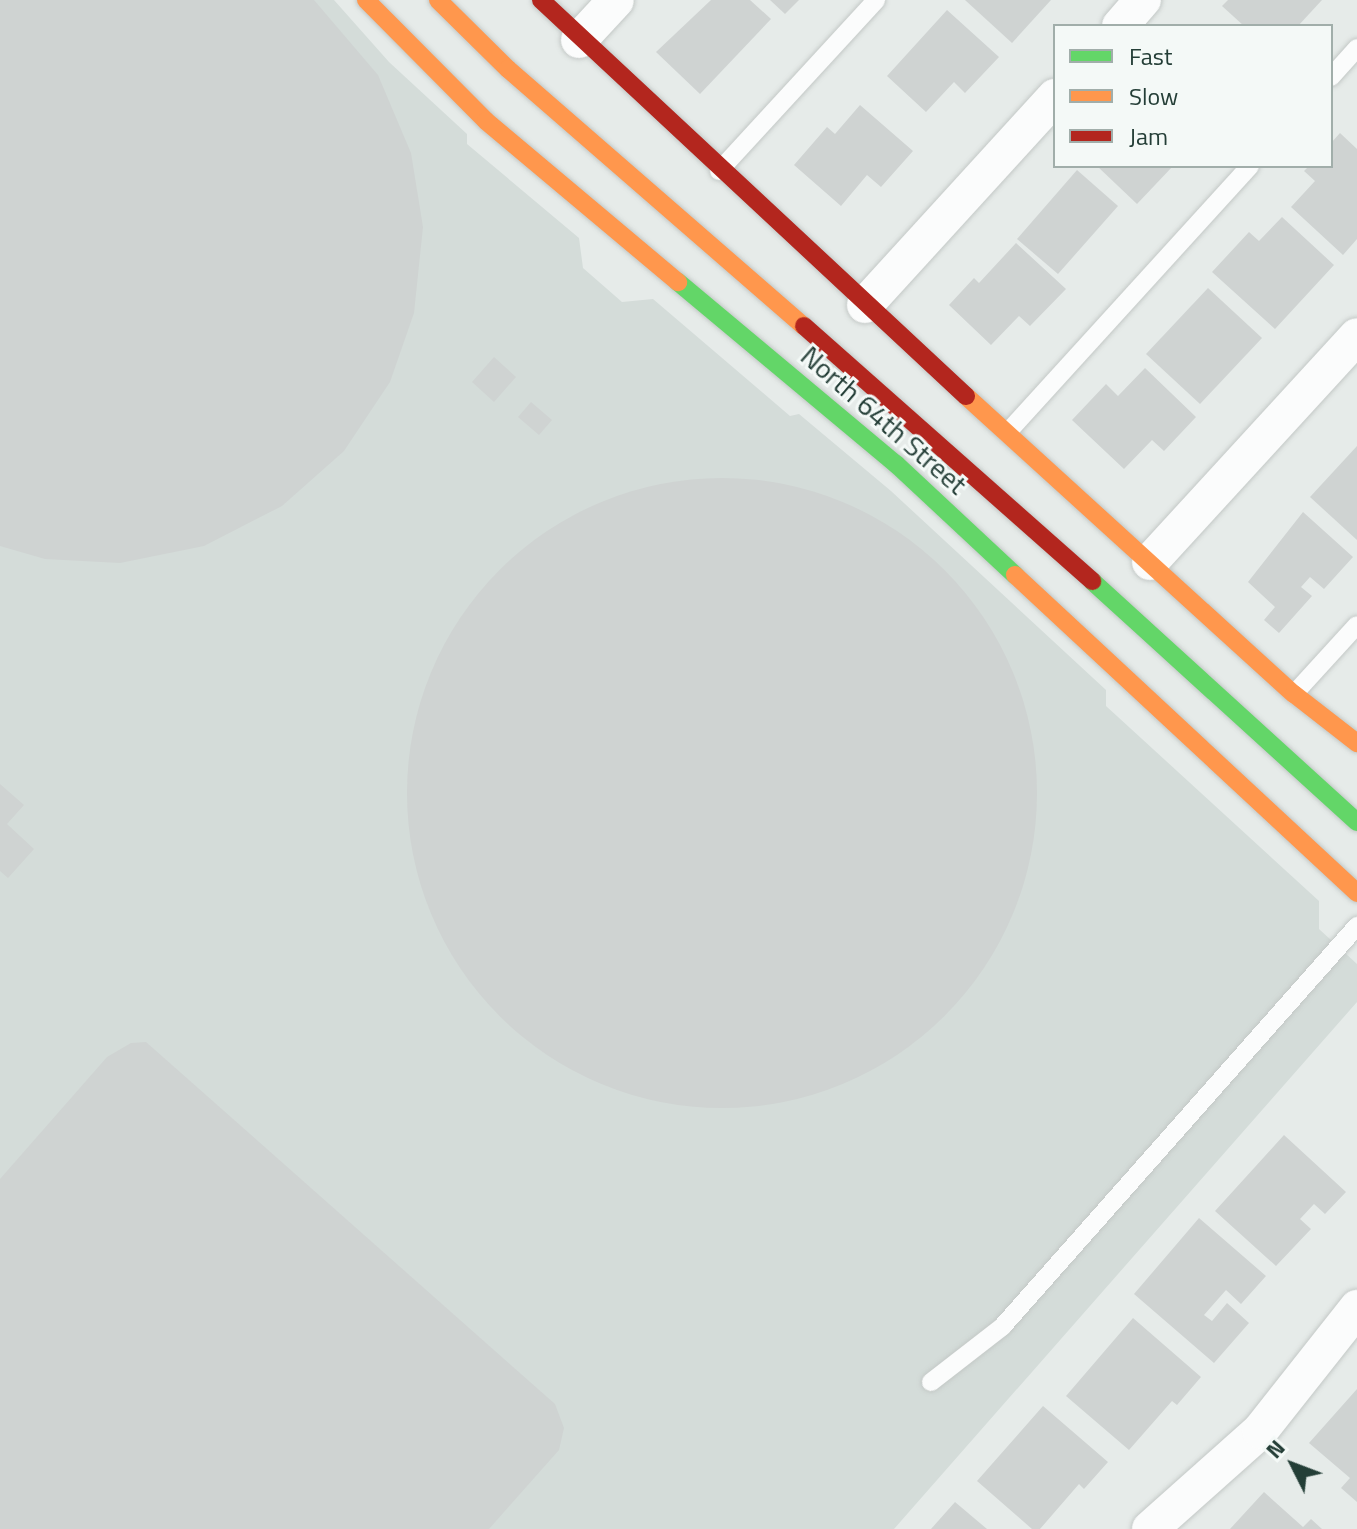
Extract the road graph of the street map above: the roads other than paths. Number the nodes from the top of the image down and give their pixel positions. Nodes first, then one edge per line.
1 (366, 0) edge
2 (438, 0) edge
3 (541, 0) edge
4 (616, 0) edge
5 (876, 0) edge
6 (1143, 0) edge
7 (1122, 24) edge
8 (579, 40) junction
9 (487, 48) junction
10 (1357, 48) edge
11 (1333, 75) edge
12 (449, 85) junction
13 (1053, 99) edge
14 (1248, 168) edge
15 (719, 171) junction
16 (865, 305) junction
17 (1357, 336) edge
18 (1007, 433) junction
19 (1150, 562) junction
20 (1357, 625) edge
21 (1294, 694) junction
22 (1357, 743) edge
23 (1357, 822) edge
24 (1357, 893) edge
25 (1357, 926) edge
26 (1357, 1308) edge
27 (931, 1382) dead end
28 (1150, 1529) edge

1 - 12 main road, North 64th Street
2 - 9 main road, North 64th Street
3 - 8 main road
4 - 8 street
5 - 15 lane
6 - 7 street
8 - 15 main road
9 - 12 main road
9 - 23 main road, North 64th Street
10 - 11 lane
12 - 24 main road, North 64th Street
13 - 16 street
14 - 18 lane
15 - 16 main road
16 - 18 main road
17 - 19 street
18 - 19 main road
19 - 21 main road
20 - 21 lane
21 - 22 main road
25 - 27 lane
26 - 28 street

